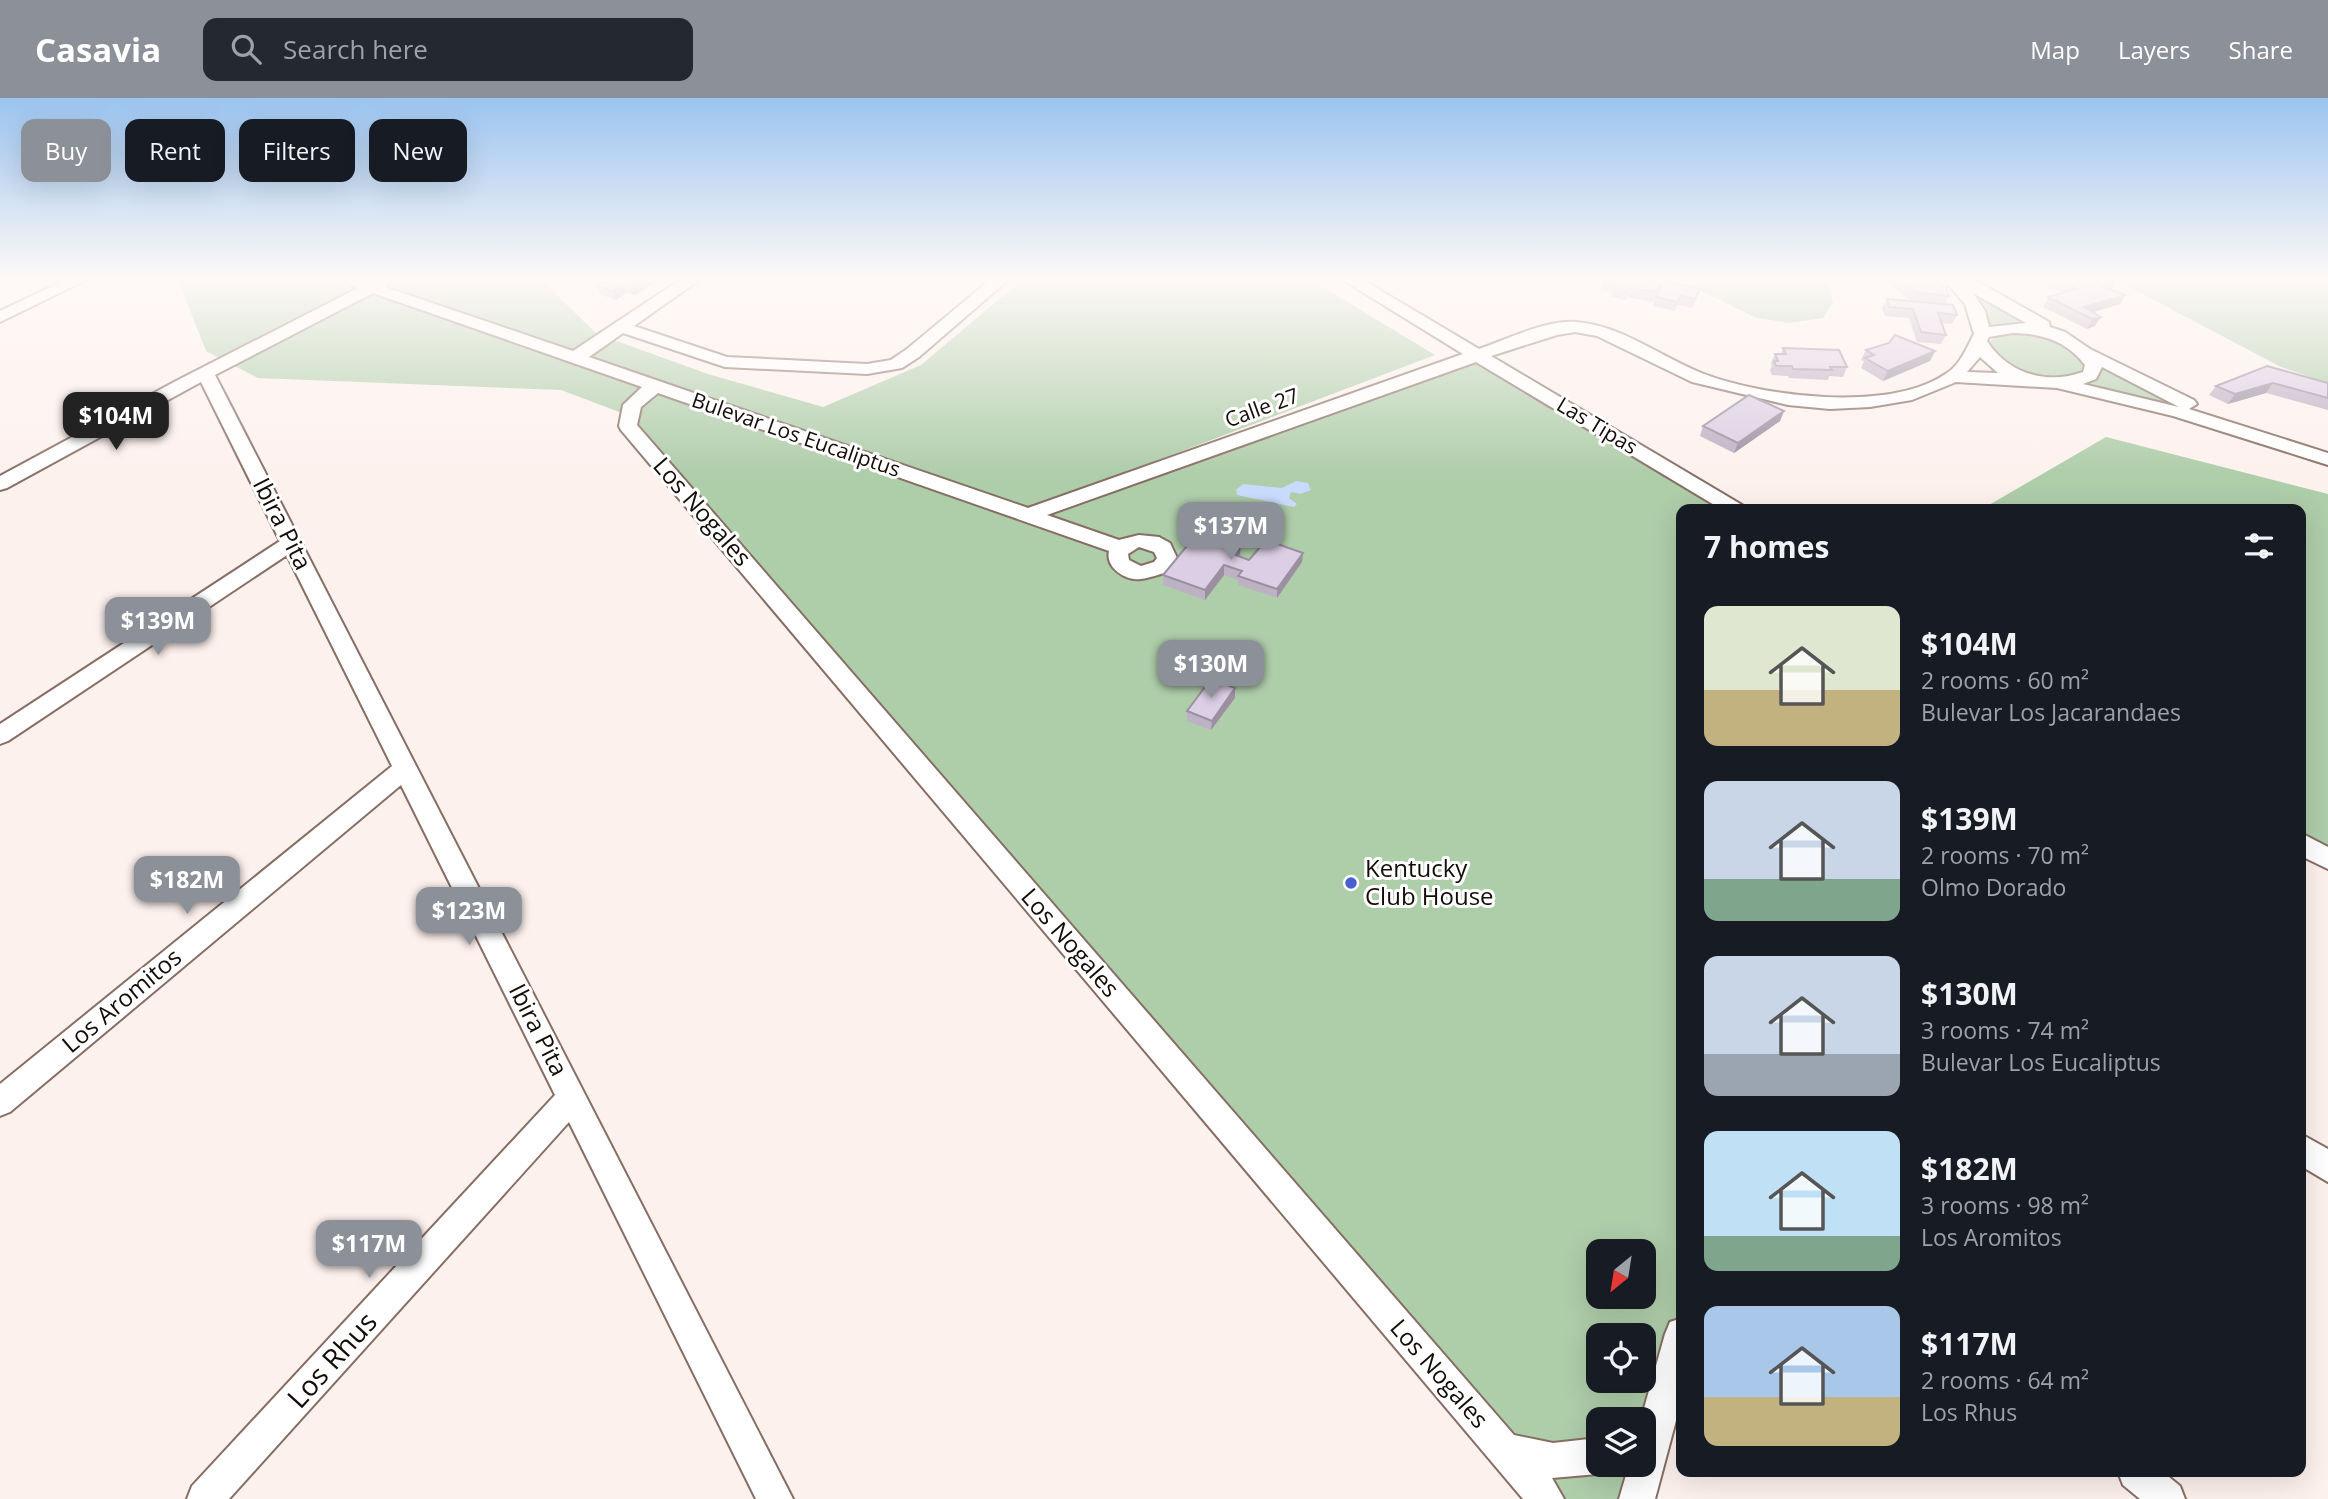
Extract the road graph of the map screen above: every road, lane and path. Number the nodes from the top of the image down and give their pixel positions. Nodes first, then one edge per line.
1 (261, 345) edge
2 (541, 345) edge
3 (593, 345) edge
4 (675, 345) edge
5 (919, 345) edge
6 (1462, 345) edge
7 (1507, 345) edge
8 (1630, 345) edge
9 (1976, 345) edge
10 (1982, 345) edge
11 (2074, 345) edge
12 (2087, 353) junction
13 (1478, 355) junction
14 (575, 358) junction
15 (206, 374) junction
16 (1954, 377) junction
17 (2027, 379) junction
18 (2058, 383) junction
19 (655, 386) junction
20 (2239, 429) junction
21 (2328, 459) edge
22 (0, 484) edge
23 (0, 492) edge
24 (1727, 504) edge
25 (1028, 515) junction
26 (292, 543) junction
27 (1122, 548) dead end
28 (0, 735) edge
29 (405, 768) junction
30 (2306, 846) edge
31 (2328, 859) edge
32 (572, 1097) junction
33 (0, 1102) edge
34 (2306, 1152) edge
35 (2328, 1167) edge
36 (1676, 1353) edge
37 (1656, 1416) edge
38 (1505, 1451) junction
39 (1586, 1457) edge
40 (1641, 1477) edge
41 (2142, 1477) edge
42 (205, 1499) edge
43 (775, 1499) edge
44 (1546, 1499) edge
45 (1637, 1499) edge
46 (2167, 1499) edge

1 - 15 street
2 - 14 street, Bulevar Los Eucaliptus
3 - 14 street
4 - 5 street
6 - 13 street, Las Tipas
7 - 13 street, Calle 27
8 - 16 street, Calle 27
9 - 16 street, Calle 27
10 - 17 street
11 - 12 street
12 - 18 street
12 - 20 street
13 - 24 street, Las Tipas
13 - 25 street, Calle 27
14 - 19 street, Bulevar Los Eucaliptus
15 - 22 street
15 - 23 street
15 - 26 street, Ibira Pita
16 - 17 street, Calle 27
17 - 18 street
18 - 20 street
19 - 25 street, Bulevar Los Eucaliptus
19 - 38 street, Los Nogales
20 - 21 street
25 - 27 street, Bulevar Los Eucaliptus
26 - 28 street
26 - 29 street, Ibira Pita
29 - 32 street, Ibira Pita
29 - 33 street, Los Aromitos
30 - 31 street
32 - 42 street, Los Rhus
32 - 43 street, Ibira Pita
34 - 35 street
36 - 37 street
38 - 39 street
38 - 44 street, Los Nogales
40 - 45 street
41 - 46 street

